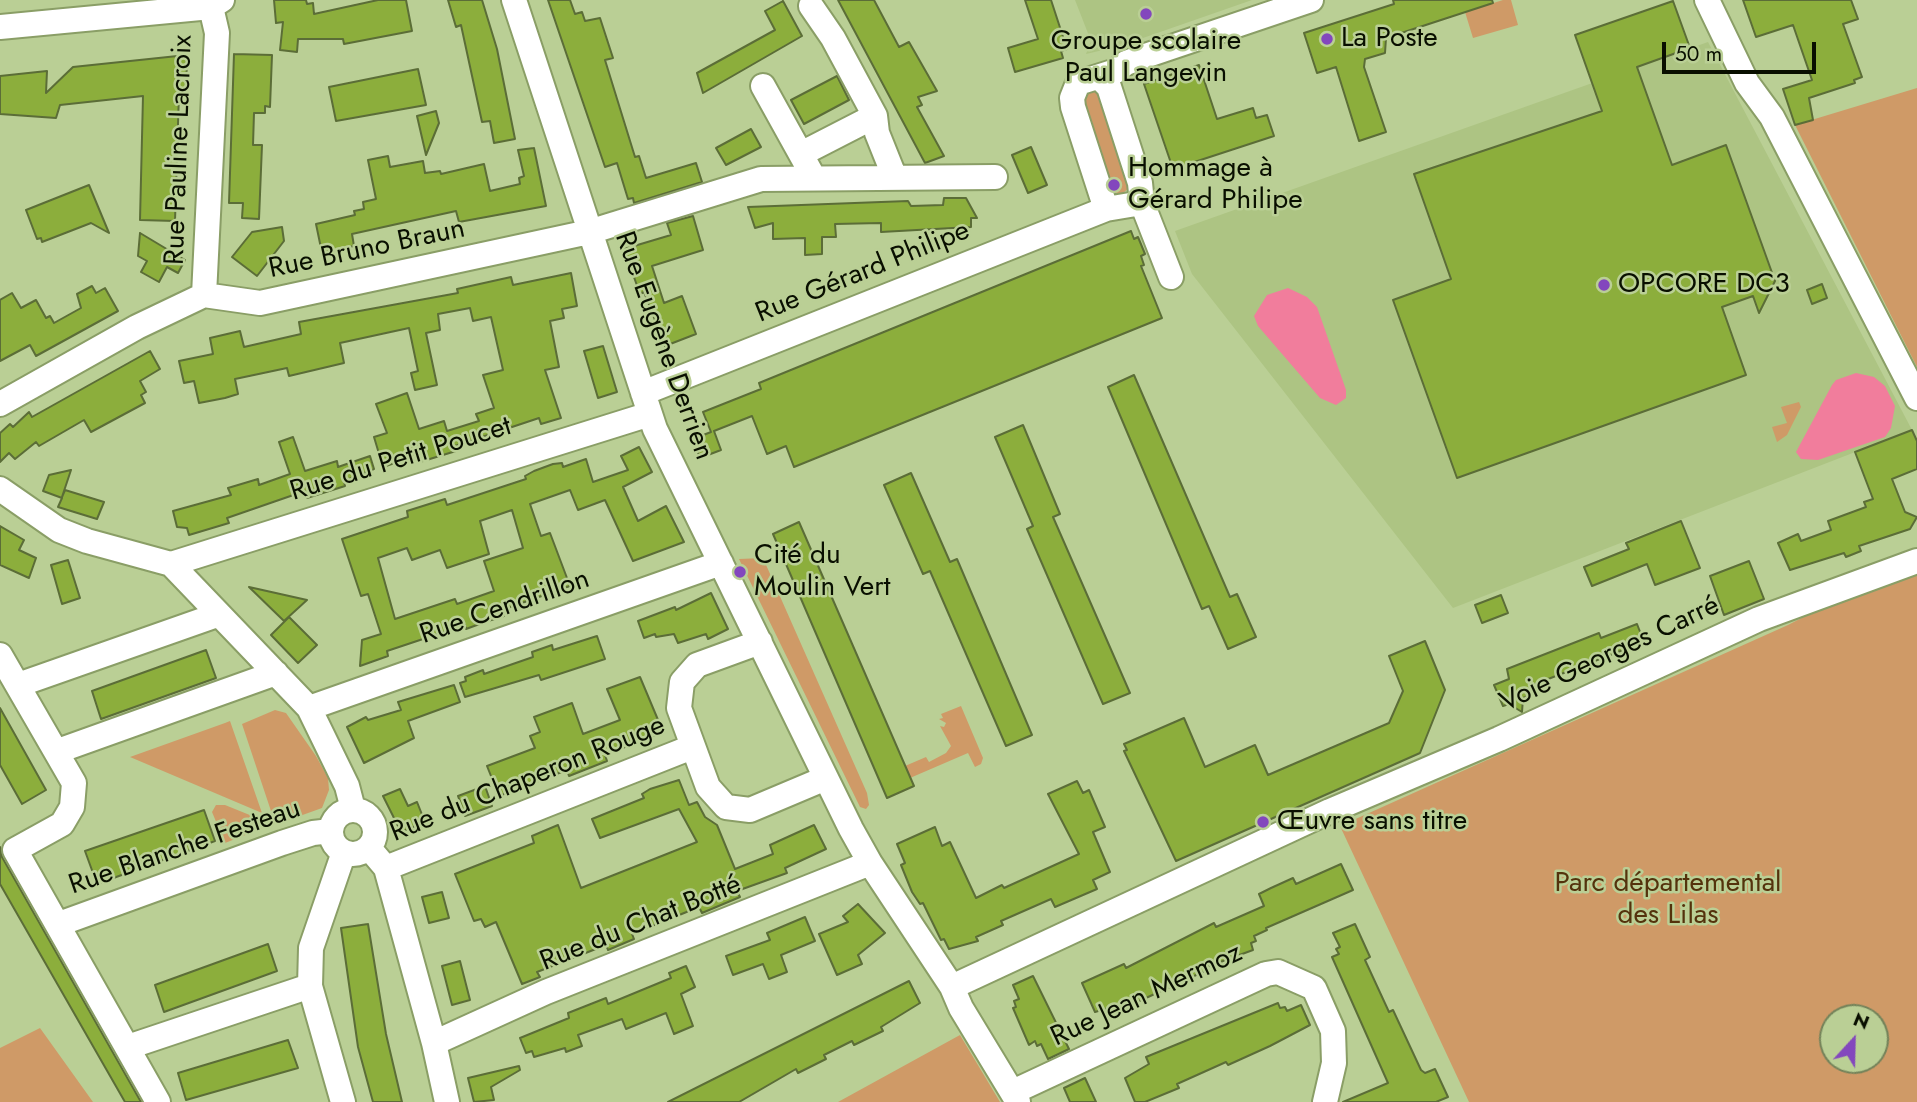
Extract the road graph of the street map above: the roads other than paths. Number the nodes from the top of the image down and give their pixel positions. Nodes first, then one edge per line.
1 (514, 0) edge
2 (1311, 0) edge
3 (1707, 0) edge
4 (216, 3) edge
5 (811, 6) dead end
6 (0, 27) edge
7 (1099, 77) junction
8 (763, 86) dead end
9 (875, 116) junction
10 (801, 154) junction
11 (995, 177) dead end
12 (814, 178) junction
13 (895, 178) junction
14 (1142, 203) junction
15 (1105, 209) junction
16 (589, 232) junction
17 (1171, 277) dead end
18 (204, 295) junction
19 (1917, 398) edge
20 (0, 404) edge
21 (646, 404) junction
22 (0, 489) edge
23 (1917, 561) edge
24 (721, 563) junction
25 (170, 564) junction
26 (217, 615) junction
27 (760, 642) junction
28 (0, 656) edge
29 (276, 673) junction
30 (18, 685) junction
31 (309, 708) junction
32 (692, 747) junction
33 (58, 751) junction
34 (826, 778) junction
35 (353, 809) junction
36 (331, 831) junction
37 (369, 848) junction
38 (344, 852) junction
39 (870, 863) junction
40 (386, 868) junction
41 (59, 924) junction
42 (310, 986) junction
43 (952, 987) junction
44 (435, 1043) junction
45 (128, 1047) junction
46 (1015, 1097) edge
47 (158, 1102) edge
48 (343, 1102) edge
49 (447, 1102) edge
50 (1325, 1102) edge

1 - 16 street, Rue Eugène Derrien
2 - 7 street
3 - 19 street
4 - 6 street
4 - 18 street, Rue Pauline Lacroix
5 - 9 street
7 - 14 street
7 - 15 street
8 - 10 street
9 - 10 street
9 - 13 street
10 - 12 street
11 - 13 street, Rue Bruno Braun
12 - 13 street, Rue Bruno Braun
12 - 16 street, Rue Bruno Braun
14 - 15 street, Rue Gérard Philipe
14 - 17 street
15 - 21 street, Rue Gérard Philipe
16 - 18 street, Rue Bruno Braun
16 - 21 street, Rue Eugène Derrien
18 - 20 street
21 - 24 street, Rue Eugène Derrien
21 - 25 street, Rue du Petit Poucet
22 - 25 street
23 - 43 street, Voie Georges Carré
24 - 27 street, Rue Eugène Derrien
24 - 31 street, Rue Cendrillon
25 - 26 street
26 - 29 street
26 - 30 street
27 - 32 street
27 - 34 street, Rue Eugène Derrien
28 - 30 street
29 - 31 street
29 - 33 street
30 - 33 street
31 - 35 street
32 - 34 street
32 - 40 street, Rue du Chaperon Rouge
33 - 41 street
34 - 39 street, Rue Eugène Derrien
35 - 36 street
35 - 37 street
36 - 38 street
36 - 41 street, Rue Blanche Festeau
37 - 38 street
37 - 40 street
38 - 42 street
39 - 43 street, Rue Eugène Derrien
39 - 44 street, Rue du Chat Botté
40 - 44 street
41 - 45 street
42 - 45 street
42 - 48 street
43 - 46 street, Rue Eugène Derrien
44 - 49 street
45 - 47 street
46 - 50 street, Rue Jean Mermoz

